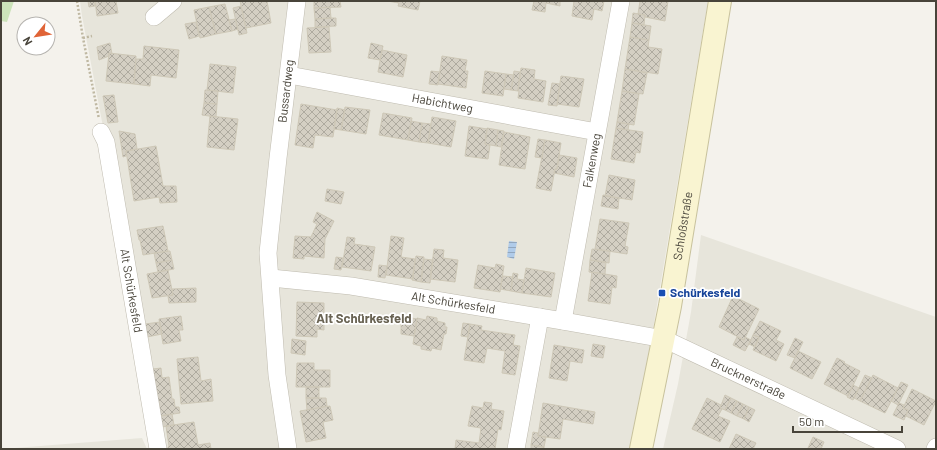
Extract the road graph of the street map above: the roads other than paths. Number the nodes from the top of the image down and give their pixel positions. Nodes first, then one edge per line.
1 (173, 1) edge
2 (297, 1) edge
3 (621, 1) edge
4 (720, 1) edge
5 (154, 17) dead end
6 (289, 75) junction
7 (101, 132) road end
8 (597, 132) junction
9 (271, 278) junction
10 (540, 317) junction
11 (562, 321) junction
12 (664, 339) junction
13 (158, 449) edge
14 (288, 449) edge
15 (516, 449) edge
16 (641, 449) edge
17 (897, 449) edge

1 - 5 street
2 - 6 street, Bussardweg
3 - 8 street, Falkenweg
4 - 12 main road, Schloßstraße
6 - 8 street, Habichtweg
6 - 9 street, Bussardweg
7 - 13 street, Alt Schürkesfeld
8 - 11 street, Falkenweg
9 - 10 street, Alt Schürkesfeld
9 - 14 street
10 - 11 street, Alt Schürkesfeld
10 - 15 street
11 - 12 street, Alt Schürkesfeld
12 - 16 main road, Schloßstraße
12 - 17 street, Brucknerstraße

